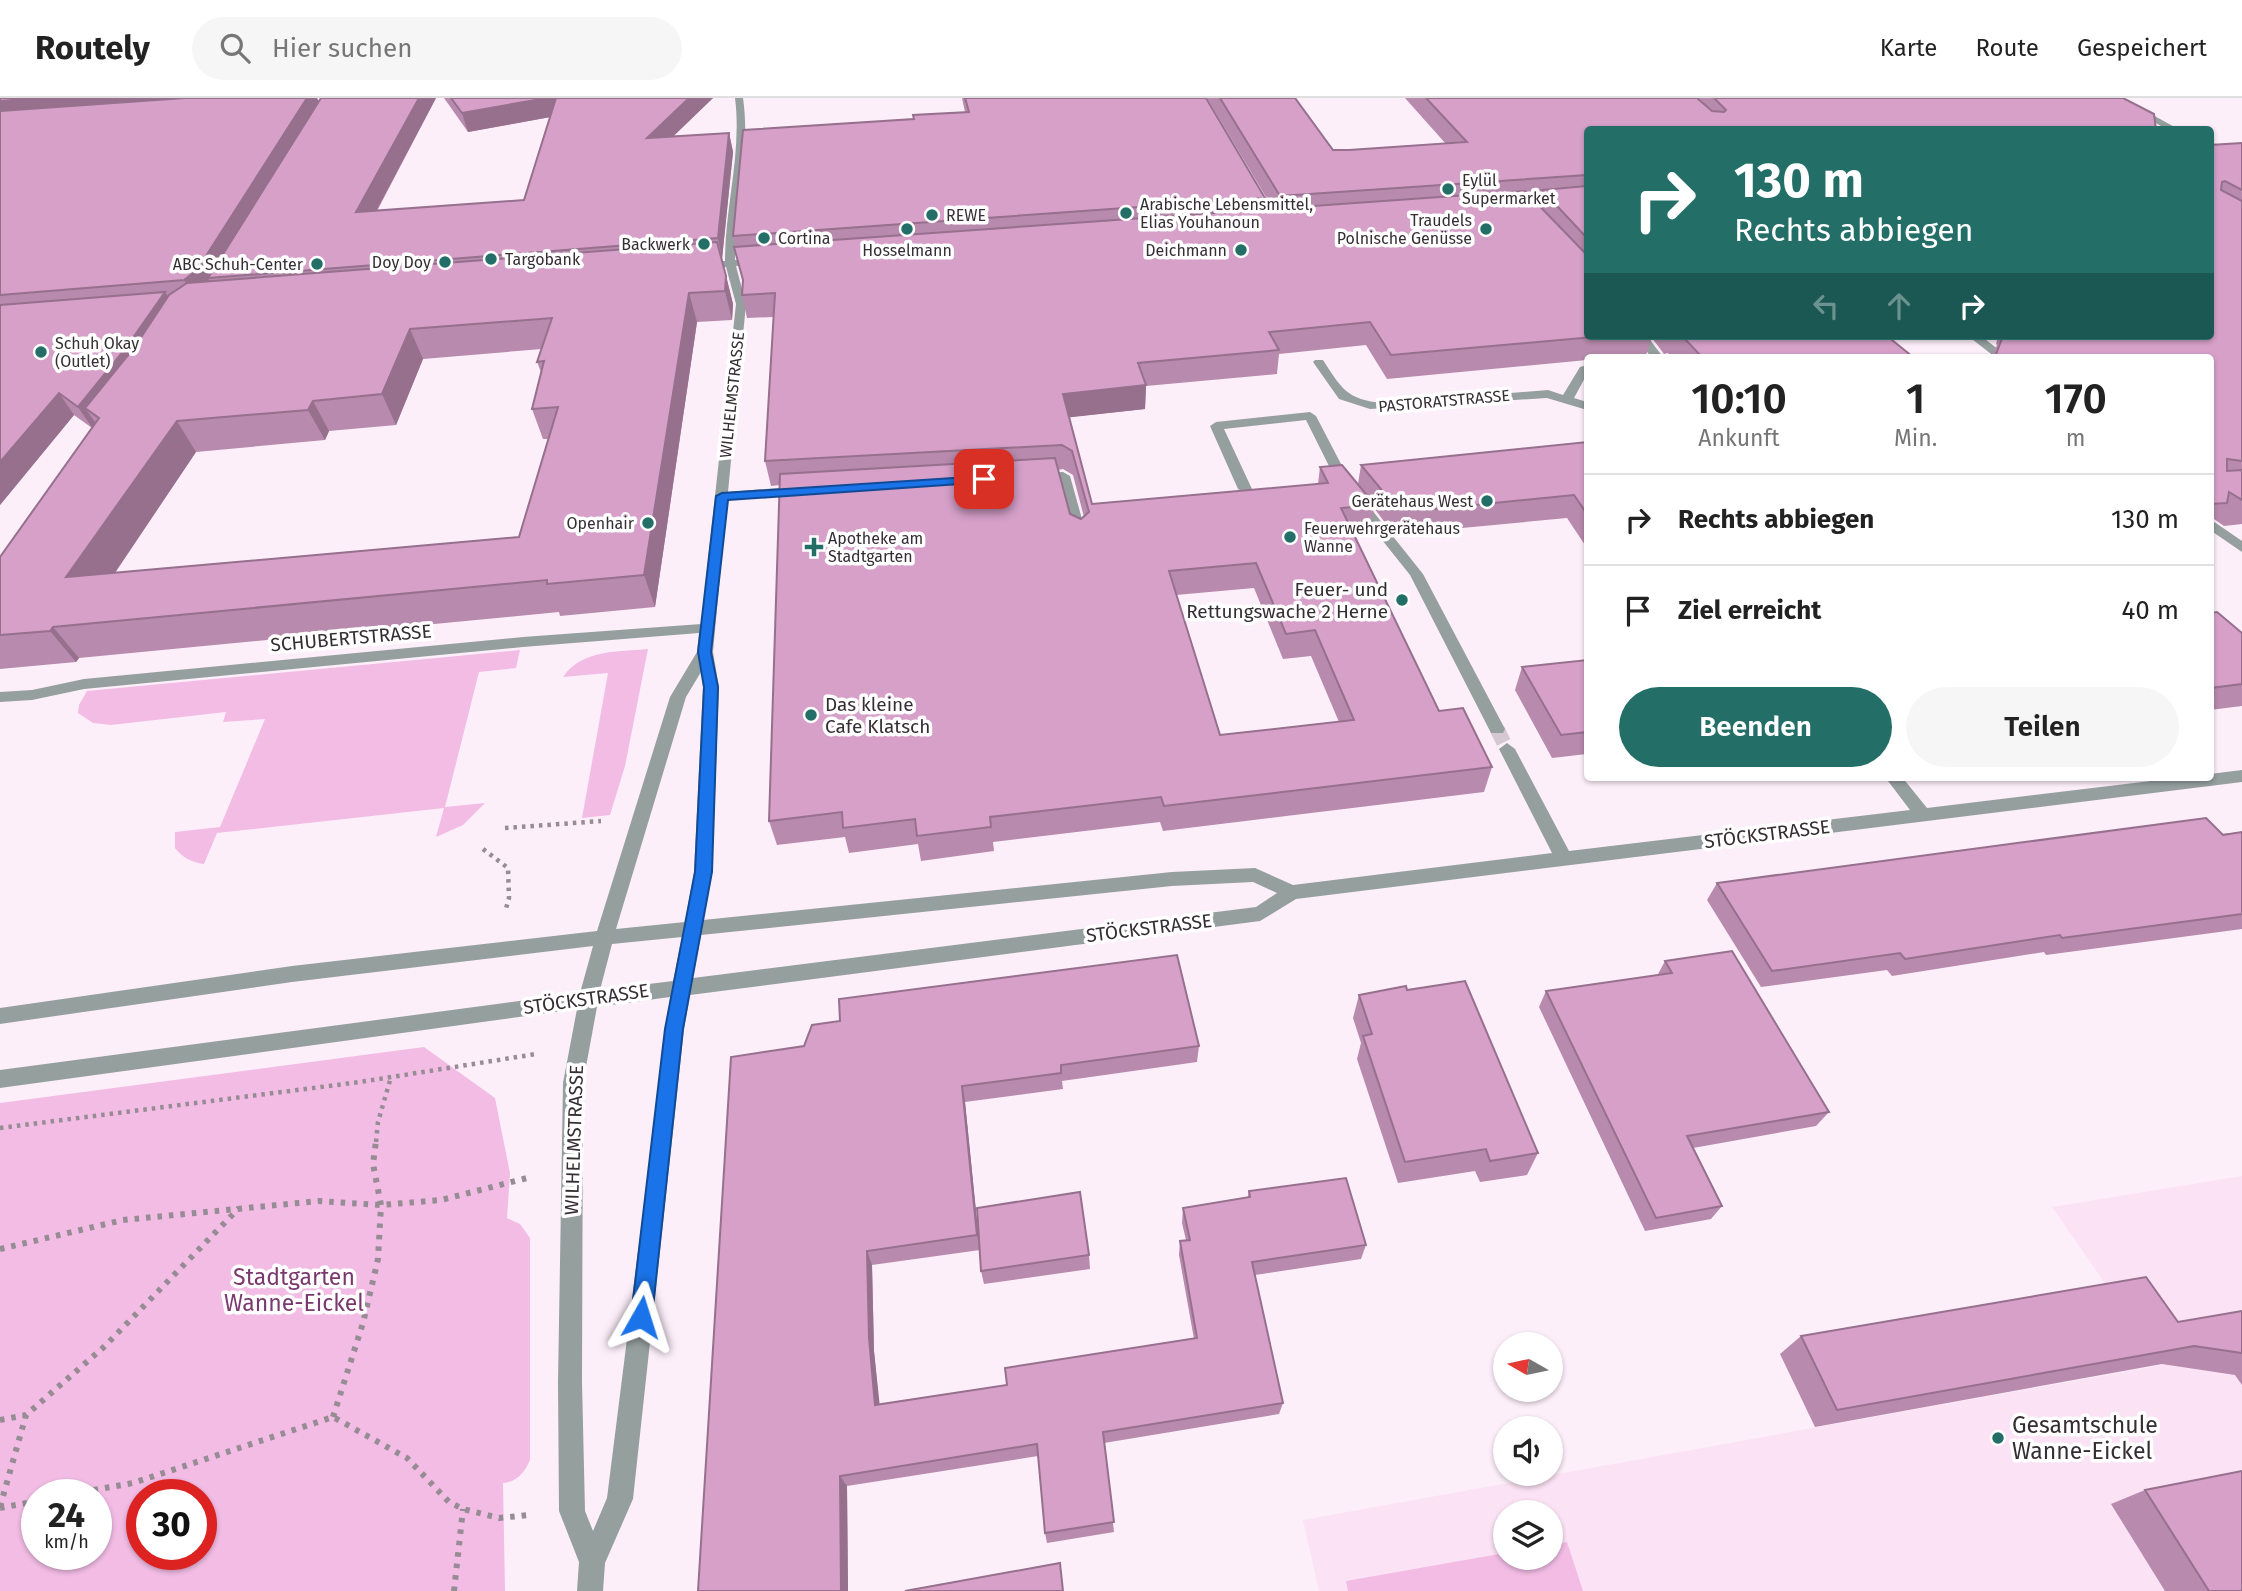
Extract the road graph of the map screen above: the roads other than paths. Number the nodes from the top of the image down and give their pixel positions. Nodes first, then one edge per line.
1 (739, 98) edge
2 (2116, 98) edge
3 (2168, 126) edge
4 (772, 260) edge
5 (730, 264) junction
6 (690, 267) edge
7 (1643, 340) edge
8 (1979, 340) edge
9 (1655, 354) edge
10 (1998, 354) edge
11 (1319, 362) edge
12 (1584, 369) edge
13 (1567, 399) junction
14 (1584, 405) edge
15 (1024, 478) edge
16 (813, 489) edge
17 (1245, 489) edge
18 (722, 496) junction
19 (2214, 526) edge
20 (1080, 538) edge
21 (2242, 548) edge
22 (707, 628) junction
23 (705, 652) junction
24 (0, 697) edge
25 (1497, 729) tunnel mouth
26 (1507, 749) tunnel mouth
27 (2242, 776) edge
28 (2214, 779) edge
29 (1896, 781) edge
30 (2201, 781) edge
31 (1923, 815) junction
32 (1564, 859) junction
33 (1292, 892) junction
34 (693, 927) junction
35 (605, 935) junction
36 (682, 986) junction
37 (588, 1000) junction
38 (0, 1016) edge
39 (0, 1079) edge
40 (592, 1562) junction
41 (590, 1591) edge

1 - 5 street, WILHELMSTRASSE
2 - 3 street
4 - 5 street
5 - 6 street
5 - 18 street, WILHELMSTRASSE
7 - 9 street
8 - 10 street
11 - 13 street, PASTORATSTRASSE
12 - 13 street
13 - 14 street, PASTORATSTRASSE
15 - 20 street
16 - 18 street
17 - 25 street
18 - 22 street, WILHELMSTRASSE
19 - 21 street
22 - 23 street, WILHELMSTRASSE
22 - 24 street, SCHUBERTSTRASSE
23 - 34 street, WILHELMSTRASSE
23 - 35 street, WILHELMSTRASSE
26 - 32 street
27 - 28 street, STÖCKSTRASSE
29 - 31 street
30 - 31 street, STÖCKSTRASSE
31 - 32 street, STÖCKSTRASSE
32 - 33 street, STÖCKSTRASSE
33 - 34 street
33 - 36 street, STÖCKSTRASSE
34 - 35 street
34 - 36 street, WILHELMSTRASSE
35 - 37 street, WILHELMSTRASSE
35 - 38 street
36 - 37 street, STÖCKSTRASSE
36 - 40 street, WILHELMSTRASSE
37 - 39 street, STÖCKSTRASSE
37 - 40 street, WILHELMSTRASSE
40 - 41 street, WILHELMSTRASSE

